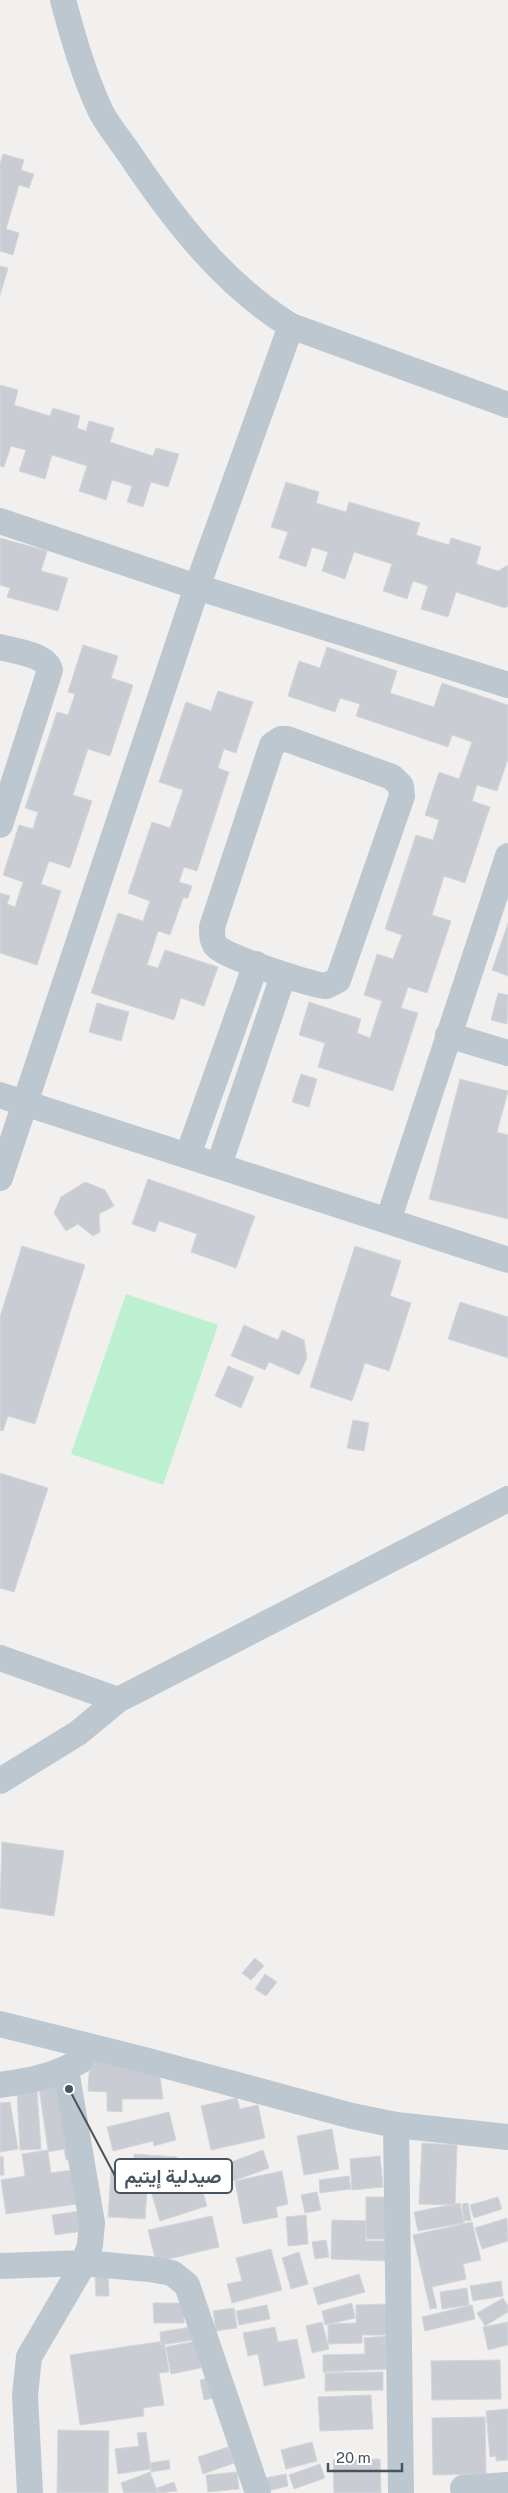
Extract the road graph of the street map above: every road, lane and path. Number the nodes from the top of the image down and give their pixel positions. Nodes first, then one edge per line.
1 (63, 0) edge
2 (291, 326) junction
3 (508, 405) edge
4 (0, 522) edge
5 (197, 587) junction
6 (0, 647) edge
7 (508, 685) edge
8 (0, 825) edge
9 (508, 856) edge
10 (256, 964) junction
11 (283, 976) junction
12 (448, 1035) junction
13 (508, 1053) edge
14 (12, 1099) edge
15 (188, 1155) junction
16 (219, 1165) junction
17 (0, 1178) edge
18 (388, 1221) junction
19 (508, 1260) edge
20 (508, 1499) edge
21 (0, 1658) edge
22 (118, 1700) junction
23 (0, 1781) edge
24 (0, 2024) edge
25 (98, 2050) junction
26 (66, 2070) junction
27 (0, 2085) edge
28 (396, 2125) junction
29 (508, 2137) edge
30 (84, 2263) junction
31 (0, 2266) edge
32 (508, 2485) edge
33 (463, 2488) dead end
34 (30, 2493) edge
35 (258, 2493) edge
36 (401, 2493) edge

1 - 2 street
2 - 3 street
2 - 5 street
4 - 5 street
5 - 7 street
5 - 14 street
6 - 8 street
9 - 12 street
10 - 11 street
10 - 11 street
10 - 15 street
11 - 16 street
12 - 13 street
12 - 18 street
14 - 15 street
14 - 17 street
15 - 16 street
16 - 18 street
18 - 19 street
20 - 22 street
21 - 22 street
22 - 23 street
24 - 25 street
25 - 26 street
25 - 28 street
26 - 27 street
26 - 30 street
28 - 29 street
28 - 36 street
30 - 31 street
30 - 34 street
30 - 35 street
32 - 33 street

